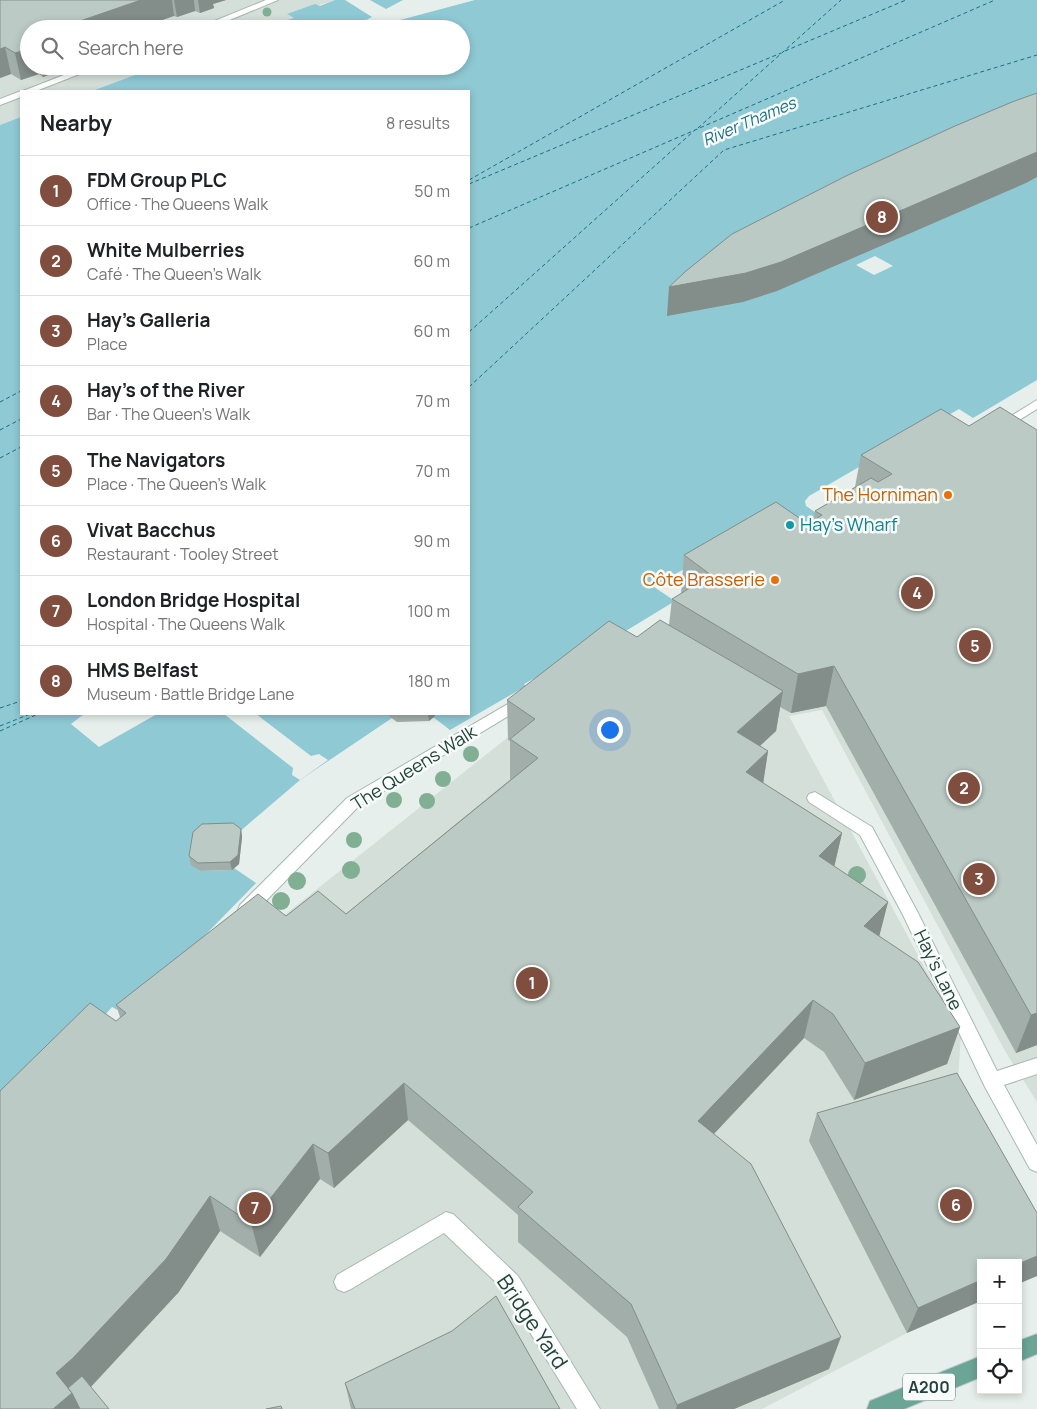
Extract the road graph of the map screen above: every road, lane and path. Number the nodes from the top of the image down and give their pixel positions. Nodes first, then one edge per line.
1 (274, 0) edge
2 (222, 20) edge
3 (72, 75) edge
4 (31, 90) edge
5 (20, 94) edge
6 (0, 102) edge
7 (1037, 404) edge
8 (985, 436) edge
9 (536, 693) edge
10 (815, 798) dead end
11 (234, 922) edge
12 (1037, 1066) edge
13 (992, 1081) junction
14 (1037, 1164) edge
15 (344, 1282) dead end
16 (1037, 1344) edge
17 (1022, 1350) edge
18 (977, 1368) edge
19 (589, 1409) edge
20 (878, 1409) edge

1 - 2 street
3 - 4 street
5 - 6 street
7 - 8 street
9 - 11 street, The Queens Walk
10 - 13 street, Hay's Lane
12 - 13 street
13 - 14 street, Hay's Lane
15 - 19 street, Bridge Yard
16 - 17 main road
18 - 20 main road, A200

